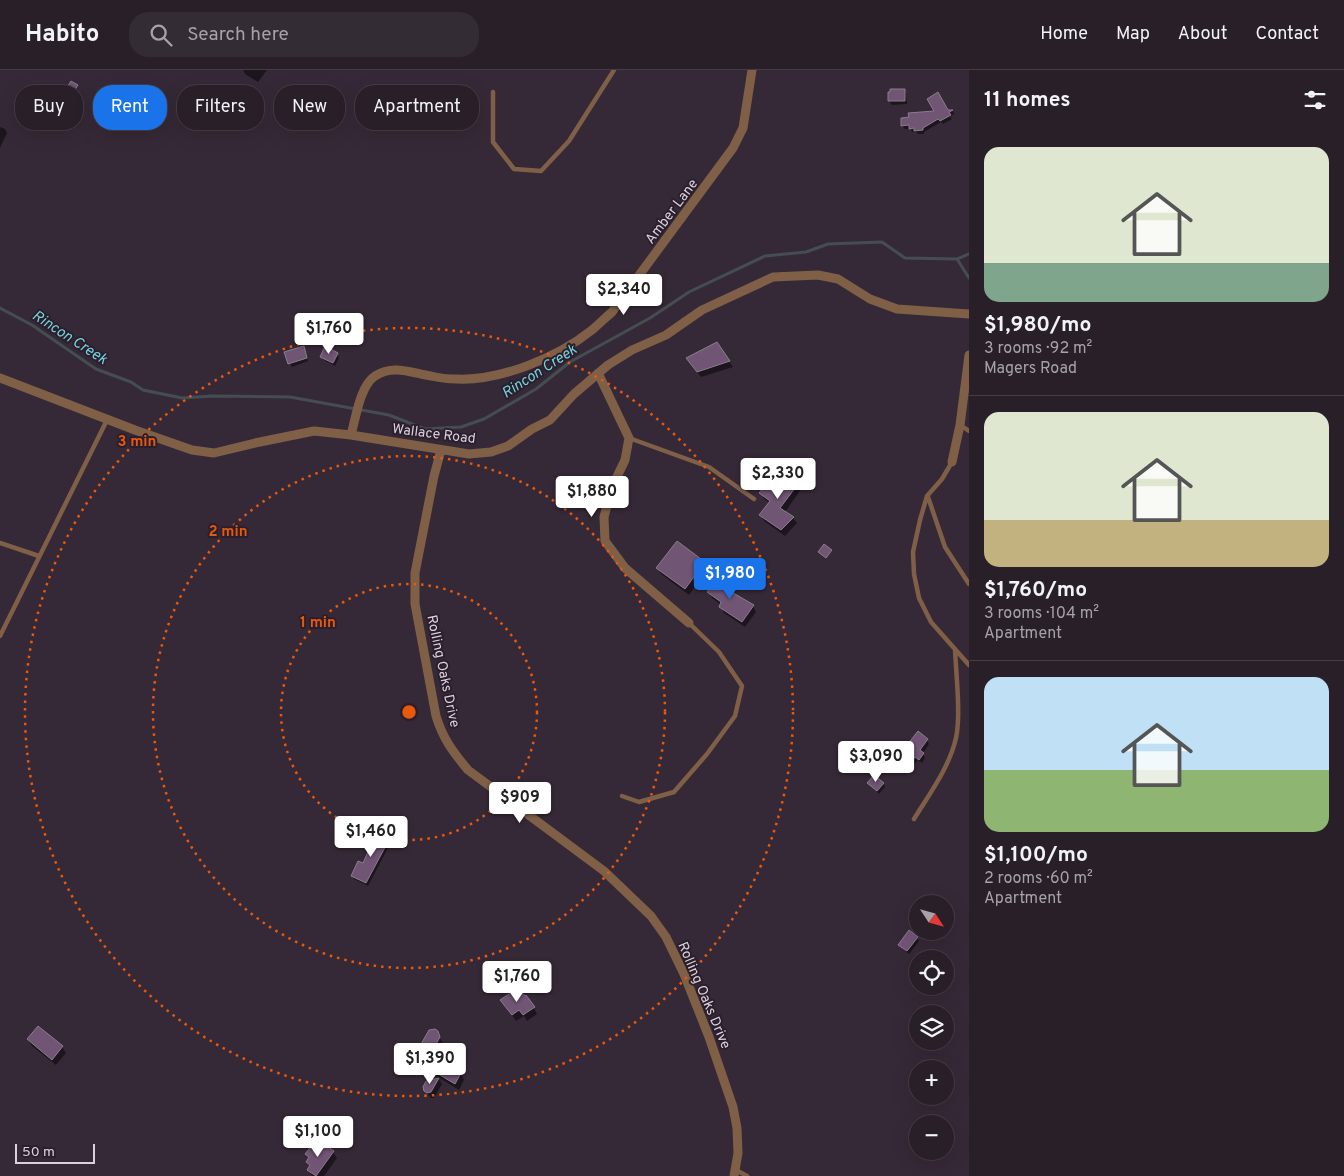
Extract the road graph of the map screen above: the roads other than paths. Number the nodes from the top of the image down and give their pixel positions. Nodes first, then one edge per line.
1 (614, 70) edge
2 (752, 70) edge
3 (493, 92) dead end
4 (969, 314) edge
5 (969, 355) edge
6 (598, 373) junction
7 (0, 378) edge
8 (107, 420) junction
9 (960, 425) junction
10 (969, 431) edge
11 (350, 435) junction
12 (629, 438) junction
13 (441, 450) junction
14 (952, 462) joint
15 (927, 496) junction
16 (754, 499) dead end
17 (0, 543) edge
18 (39, 556) junction
19 (969, 584) edge
20 (689, 623) joint
21 (0, 636) edge
22 (955, 650) junction
23 (969, 665) edge
24 (622, 796) dead end
25 (914, 819) dead end
26 (735, 1173) edge
27 (747, 1176) edge

1 - 3 lane
2 - 11 street, Amber Lane
4 - 6 street, Wallace Road
5 - 9 street
6 - 12 street
6 - 13 street, Wallace Road
7 - 8 street, Wallace Road
8 - 11 street, Wallace Road
8 - 18 lane
9 - 10 lane
9 - 14 street
11 - 13 street, Wallace Road
12 - 16 lane
12 - 20 street
13 - 26 street, Rolling Oaks Drive
14 - 15 lane
15 - 19 lane
15 - 22 lane
17 - 18 lane
18 - 21 lane
20 - 24 lane
22 - 23 lane
22 - 25 lane
26 - 27 lane

